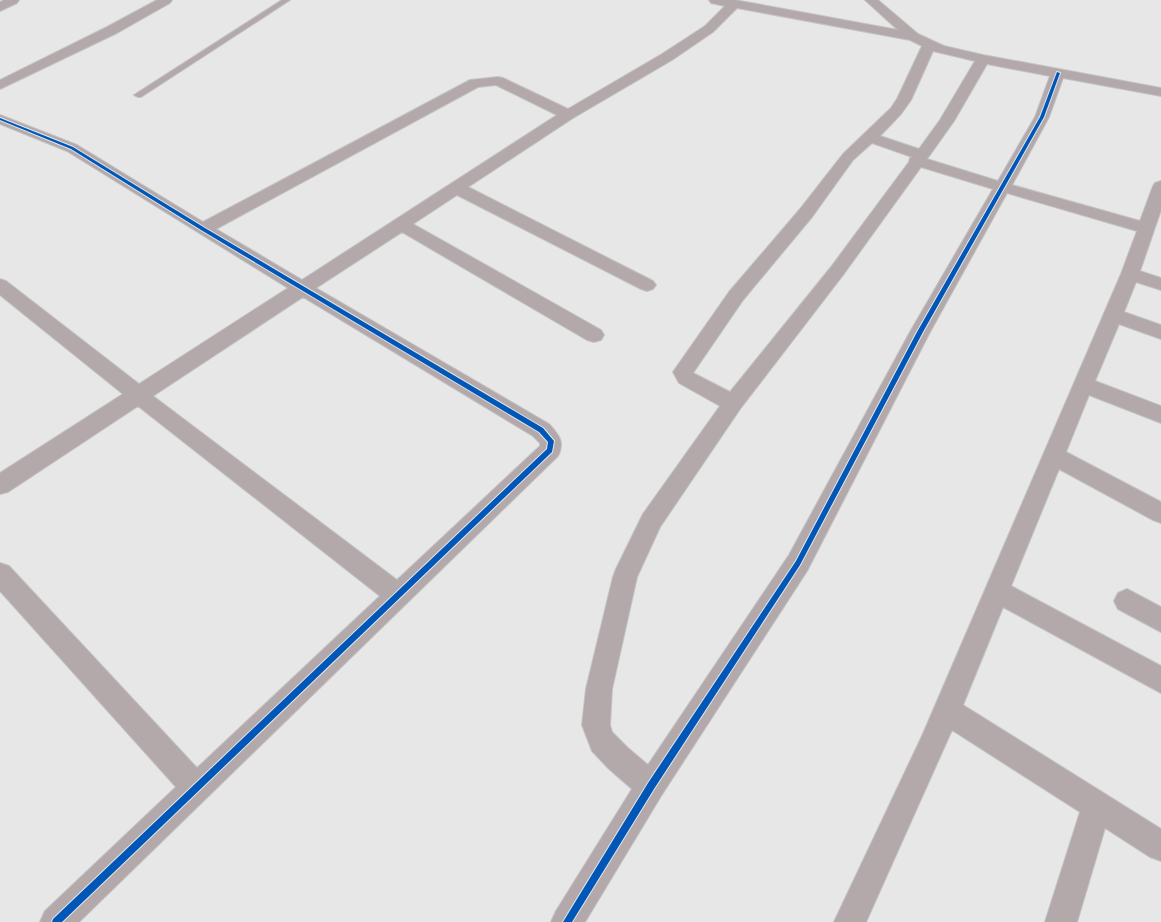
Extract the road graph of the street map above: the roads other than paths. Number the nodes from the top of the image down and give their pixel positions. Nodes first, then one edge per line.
1 (13, 0) edge
2 (166, 0) edge
3 (287, 0) edge
4 (715, 0) edge
5 (870, 0) edge
6 (734, 4) junction
7 (0, 6) edge
8 (913, 37) junction
9 (929, 44) junction
10 (983, 59) junction
11 (1058, 73) junction
12 (0, 85) edge
13 (1161, 92) edge
14 (138, 95) dead end
15 (568, 115) junction
16 (0, 119) edge
17 (870, 137) junction
18 (918, 158) junction
19 (1161, 186) edge
20 (1002, 187) junction
21 (457, 188) junction
22 (400, 224) junction
23 (203, 228) junction
24 (1146, 228) junction
25 (1130, 274) junction
26 (1161, 284) edge
27 (0, 285) edge
28 (647, 285) dead end
29 (302, 288) junction
30 (1113, 315) junction
31 (1161, 332) edge
32 (594, 335) dead end
33 (1084, 385) junction
34 (138, 394) junction
35 (733, 403) junction
36 (1161, 415) edge
37 (1054, 456) junction
38 (0, 486) edge
39 (1161, 513) edge
40 (0, 574) edge
41 (998, 591) junction
42 (398, 595) junction
43 (1128, 601) dead end
44 (1161, 620) edge
45 (1161, 680) edge
46 (947, 711) junction
47 (651, 786) junction
48 (196, 788) junction
49 (1097, 806) junction
50 (1161, 846) edge
51 (56, 922) edge
52 (567, 922) edge
53 (850, 922) edge
54 (1062, 922) edge

1 - 7 street
2 - 12 street
3 - 14 lane
4 - 6 street
5 - 8 street
6 - 8 street
6 - 15 street
8 - 9 street
9 - 10 street
9 - 17 street
10 - 11 street
10 - 18 street
11 - 13 street
11 - 20 street
15 - 21 street
15 - 23 street
16 - 23 street
17 - 18 street
17 - 35 street
18 - 20 street
18 - 35 street
19 - 24 street
20 - 24 street
20 - 47 street
21 - 22 street
21 - 28 street
22 - 29 street
22 - 32 street
23 - 29 street
24 - 25 street
25 - 26 street
25 - 30 street
27 - 34 street
29 - 34 street
29 - 42 street
30 - 31 street
30 - 33 street
33 - 36 street
33 - 37 street
34 - 38 street
34 - 42 street
35 - 47 street
37 - 39 street
37 - 41 street
40 - 48 street
41 - 45 street
41 - 46 street
42 - 48 street
43 - 44 street
46 - 49 street
46 - 53 street
47 - 52 street
48 - 51 street
49 - 50 street
49 - 54 street

